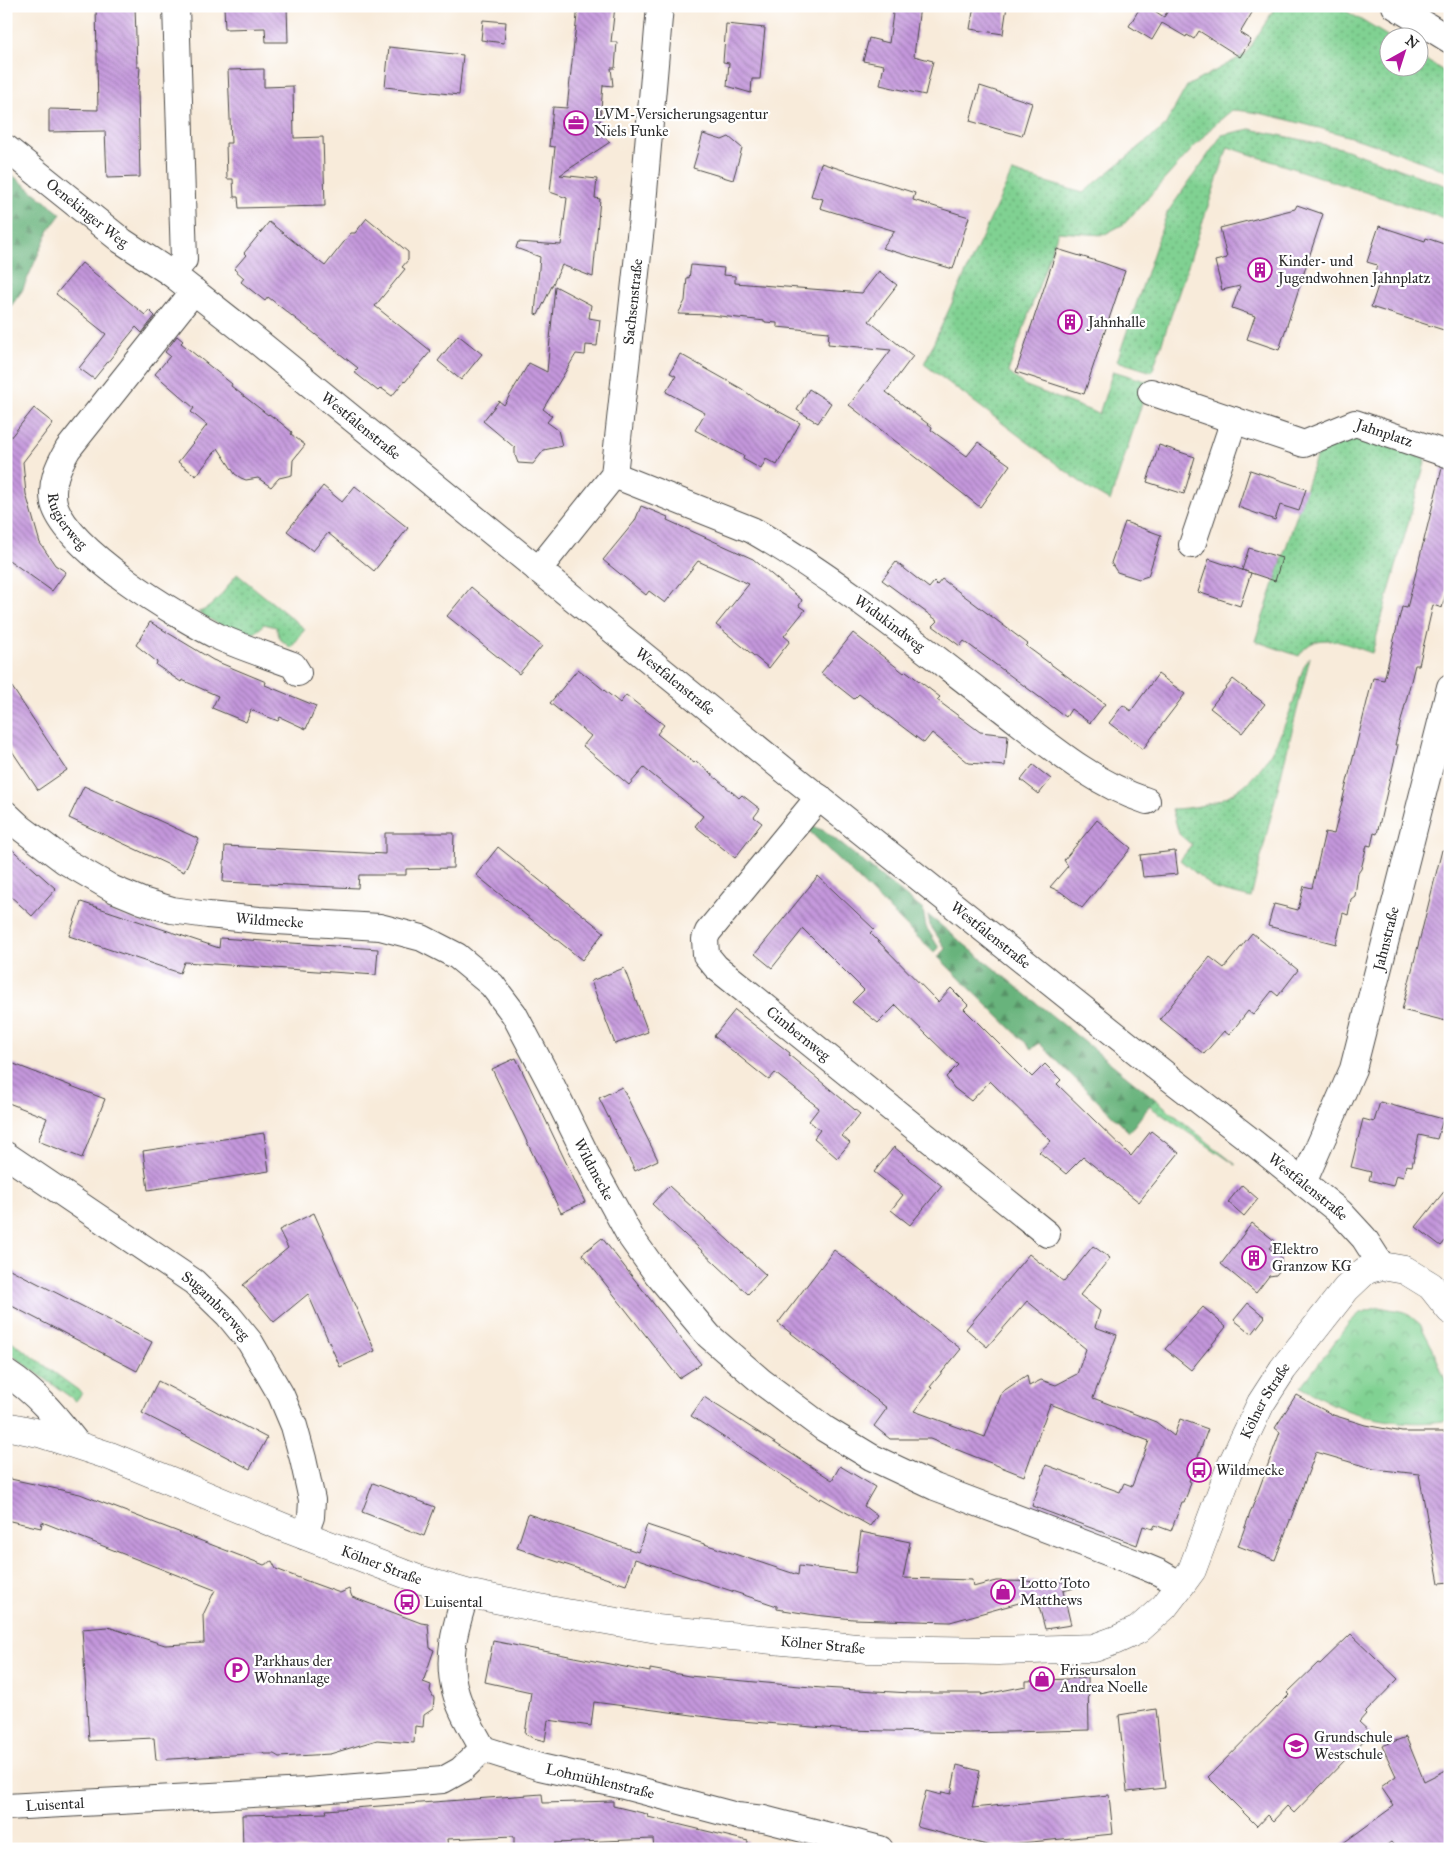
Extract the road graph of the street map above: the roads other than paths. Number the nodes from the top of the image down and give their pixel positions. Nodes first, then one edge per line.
1 (176, 6) edge
2 (660, 6) edge
3 (1395, 6) edge
4 (1450, 40) edge
5 (6, 148) edge
6 (172, 274) junction
7 (194, 291) junction
8 (1151, 392) dead end
9 (1234, 420) junction
10 (1450, 455) edge
11 (614, 475) junction
12 (1192, 545) dead end
13 (538, 570) junction
14 (298, 673) dead end
15 (1450, 687) edge
16 (818, 796) junction
17 (1147, 801) dead end
18 (6, 814) edge
19 (6, 1155) edge
20 (1303, 1183) junction
21 (1048, 1234) dead end
22 (1382, 1266) junction
23 (1450, 1310) edge
24 (6, 1373) edge
25 (6, 1426) edge
26 (78, 1446) junction
27 (304, 1536) junction
28 (1181, 1585) junction
29 (466, 1593) junction
30 (483, 1749) junction
31 (6, 1807) edge
32 (880, 1849) edge

1 - 6 street
2 - 11 street, Sachsenstraße
3 - 4 street
5 - 6 street, Oenekinger Weg
6 - 7 street, Westfalenstraße
7 - 13 street, Westfalenstraße
7 - 14 street, Rugierweg
8 - 9 street, Jahnplatz
9 - 10 street, Jahnplatz
9 - 12 street
11 - 13 street
11 - 17 street, Widukindweg
13 - 16 street, Westfalenstraße
15 - 20 street, Jahnstraße
16 - 20 street, Westfalenstraße
16 - 21 street, Cimbernweg
18 - 28 street, Wildmecke
19 - 27 street, Sugambrerweg
20 - 22 street, Westfalenstraße
22 - 23 main road
22 - 28 main road, Kölner Straße
24 - 26 street
25 - 26 main road, Kölner Straße
26 - 27 main road, Kölner Straße
27 - 29 main road, Kölner Straße
28 - 29 main road, Kölner Straße
29 - 30 street
30 - 31 street, Luisental
30 - 32 street, Lohmühlenstraße

